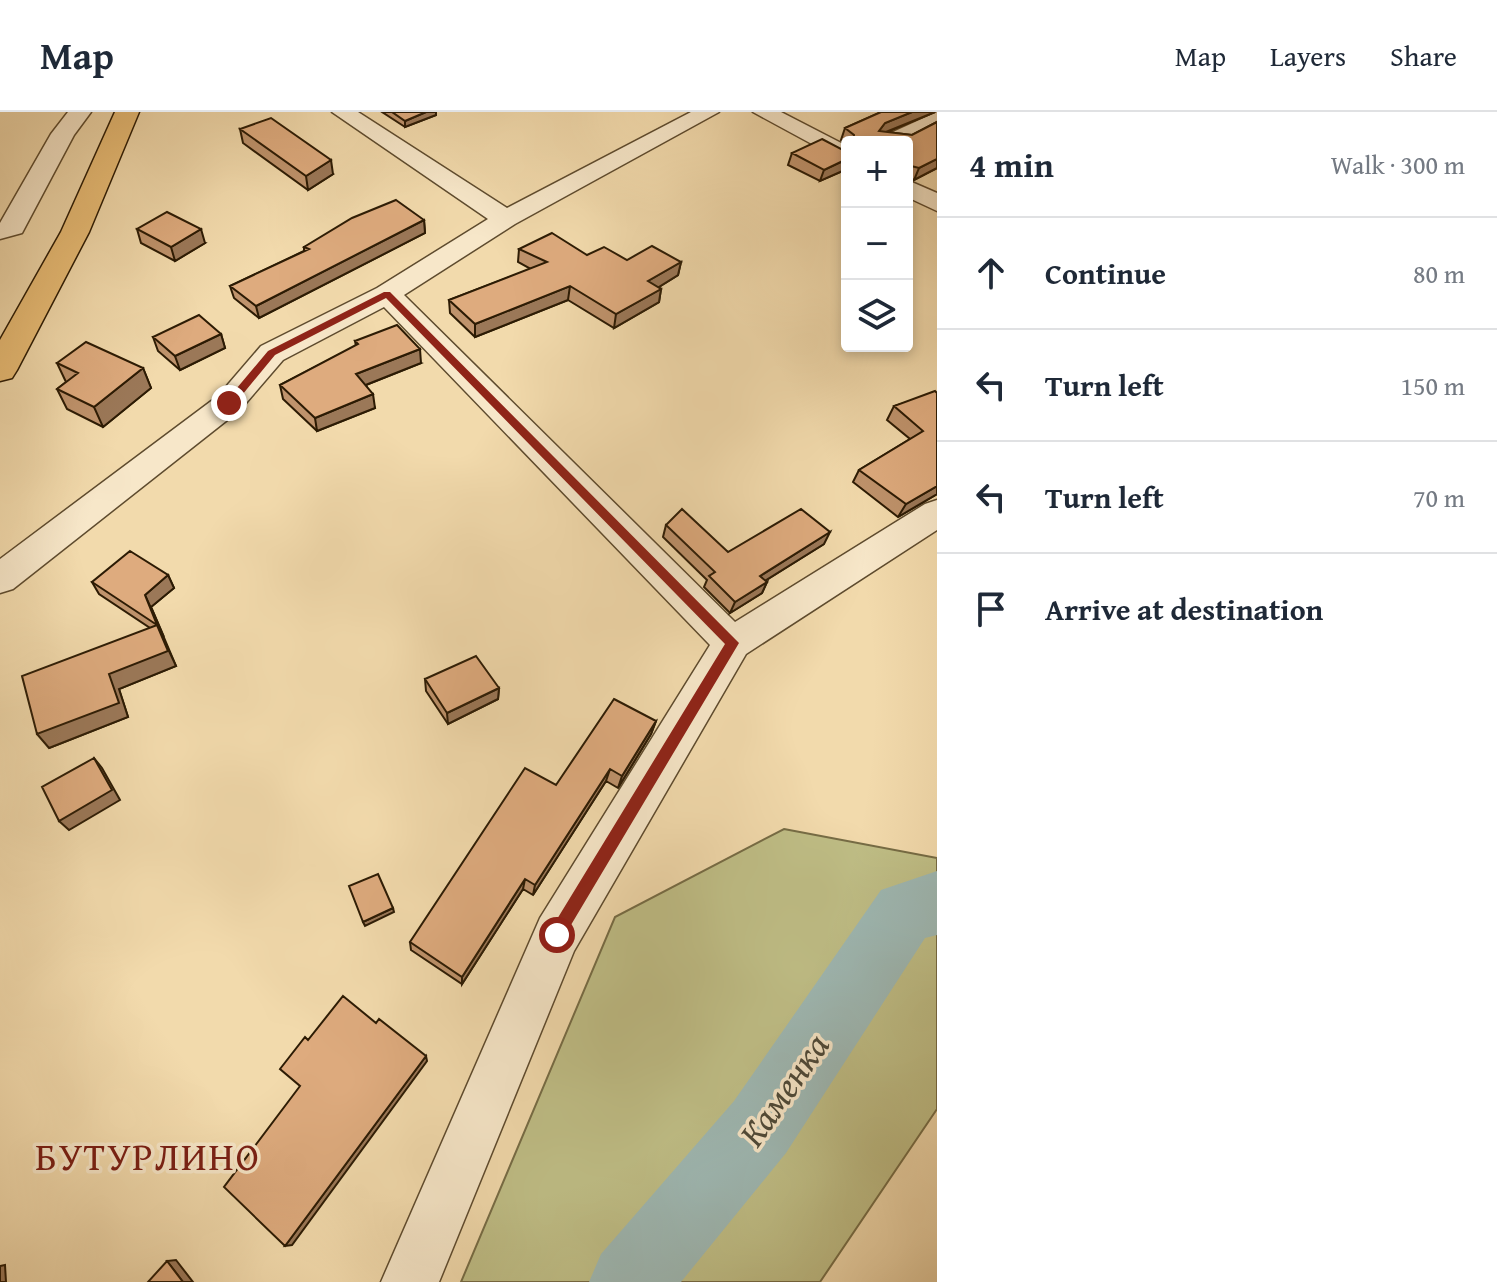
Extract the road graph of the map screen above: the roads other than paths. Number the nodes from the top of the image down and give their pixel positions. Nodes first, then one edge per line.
1 (80, 112) edge
2 (127, 112) edge
3 (343, 112) edge
4 (708, 112) edge
5 (764, 112) edge
6 (930, 117) edge
7 (900, 136) edge
8 (841, 153) edge
9 (913, 190) edge
10 (937, 203) edge
11 (506, 219) junction
12 (0, 231) edge
13 (387, 294) junction
14 (0, 370) edge
15 (937, 513) edge
16 (0, 579) edge
17 (732, 643) junction
18 (410, 1282) edge

1 - 12 street
2 - 14 main road
3 - 11 street
4 - 11 street
5 - 8 street
6 - 7 street
9 - 10 street
11 - 13 street
13 - 16 street
13 - 17 street
15 - 17 street
17 - 18 street

